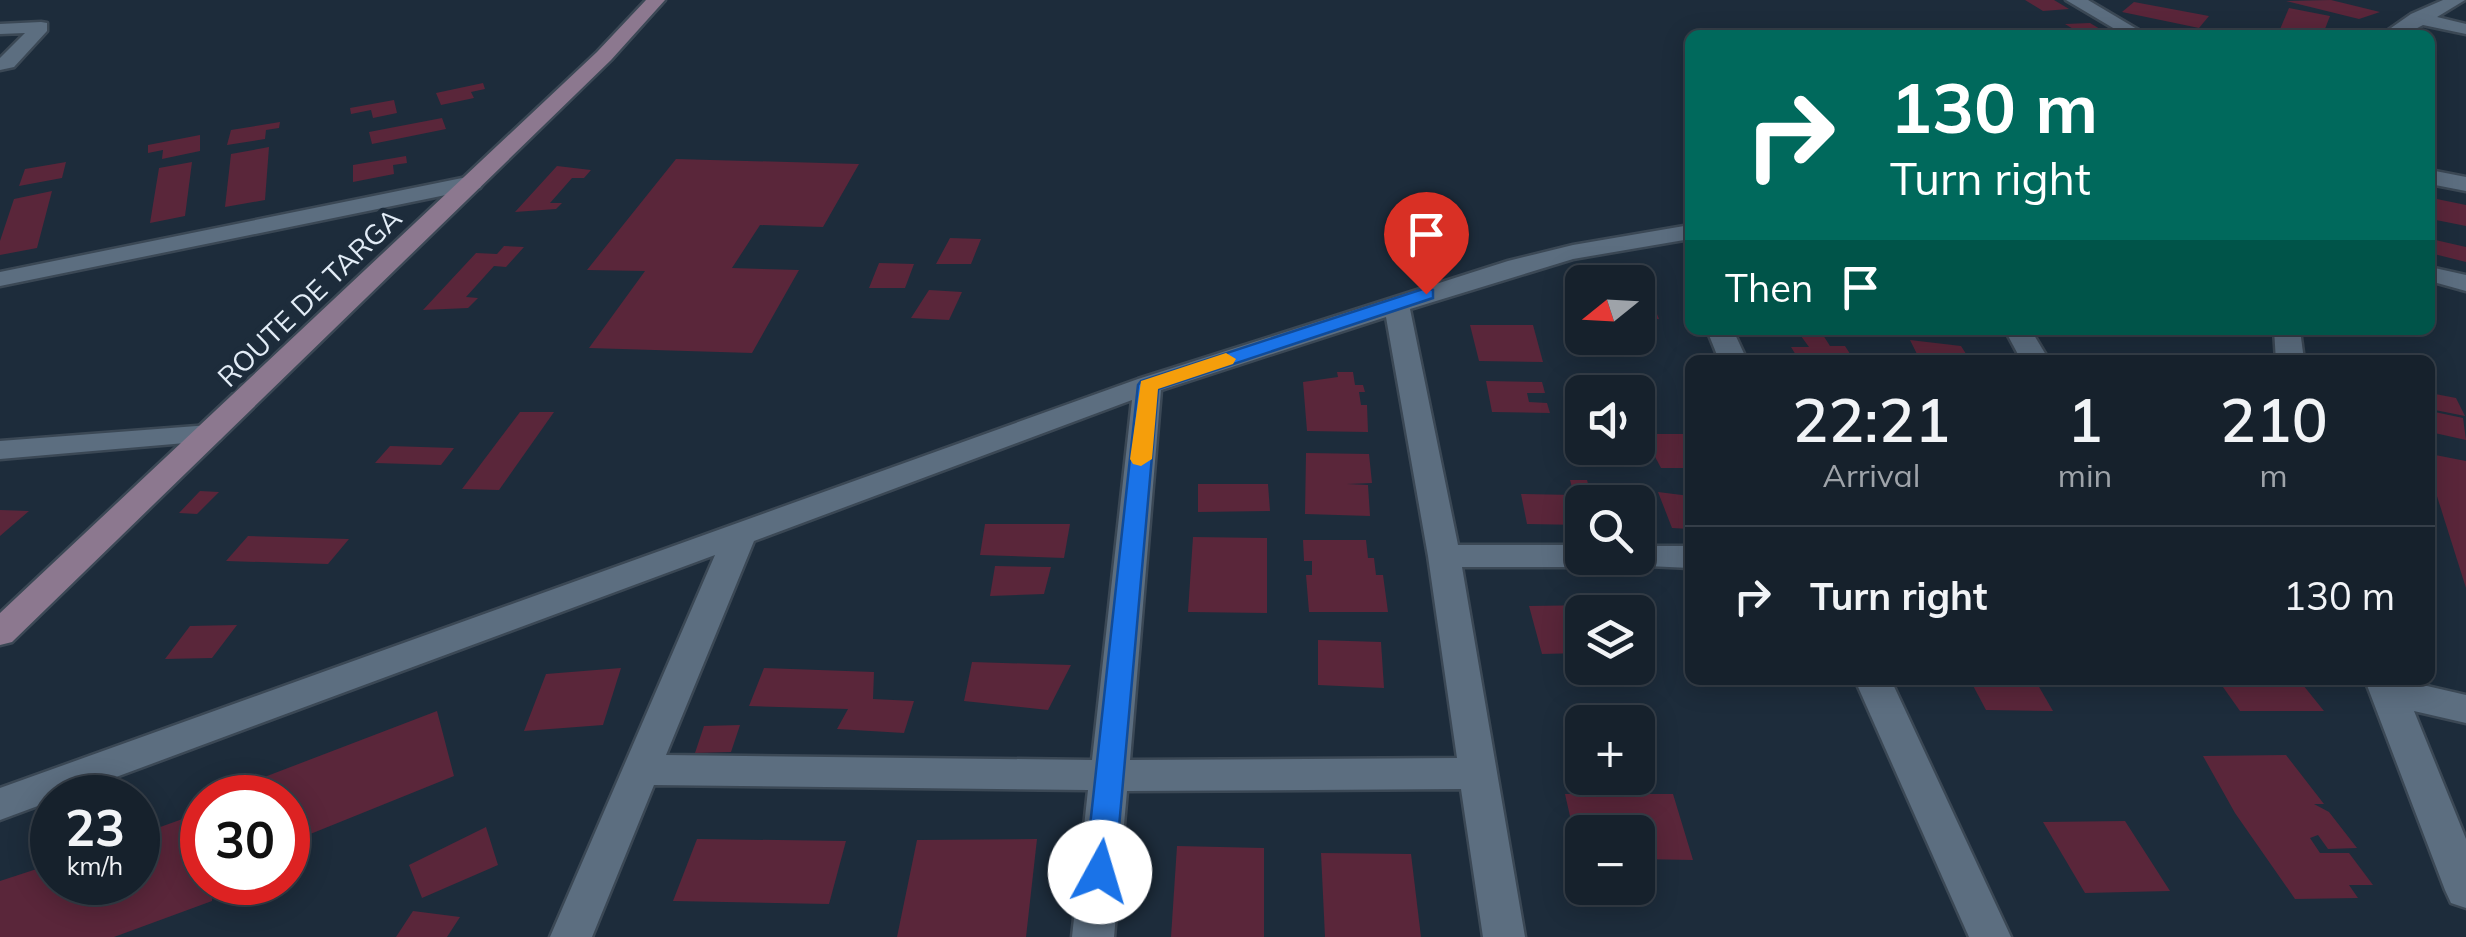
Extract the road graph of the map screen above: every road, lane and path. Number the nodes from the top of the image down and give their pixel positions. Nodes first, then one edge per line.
1 (656, 0) edge
2 (2075, 0) edge
3 (2456, 0) edge
4 (2417, 18) junction
5 (0, 29) edge
6 (2466, 29) edge
7 (2129, 30) edge
8 (2398, 30) edge
9 (0, 64) edge
10 (2435, 178) edge
11 (472, 182) junction
12 (2466, 184) edge
13 (1685, 242) edge
14 (2435, 275) edge
15 (0, 279) edge
16 (2466, 283) edge
17 (1396, 303) junction
18 (1148, 385) junction
19 (210, 434) junction
20 (0, 450) edge
21 (740, 535) junction
22 (1444, 556) junction
23 (1565, 556) edge
24 (1655, 556) edge
25 (1685, 557) edge
26 (0, 633) edge
27 (1875, 685) edge
28 (2385, 686) edge
29 (2466, 709) edge
30 (640, 770) junction
31 (1110, 773) junction
32 (1478, 773) junction
33 (0, 804) edge
34 (2466, 890) edge
35 (570, 937) edge
36 (1094, 937) edge
37 (1504, 937) edge
38 (1990, 937) edge

1 - 11 main road, ROUTE DE TARGA
2 - 7 street
3 - 4 street
4 - 6 street
4 - 8 street
5 - 9 street
10 - 12 street
11 - 15 street
11 - 19 main road, ROUTE DE TARGA
13 - 17 street
14 - 16 street
17 - 18 street
17 - 22 street
18 - 21 street
18 - 31 street
19 - 20 street
19 - 26 main road, ROUTE DE TARGA
21 - 30 street
21 - 33 street
22 - 23 street
22 - 32 street
24 - 25 street
27 - 38 street
28 - 29 street
28 - 34 street
30 - 31 street
30 - 35 street
31 - 32 street
31 - 36 street
32 - 37 street

